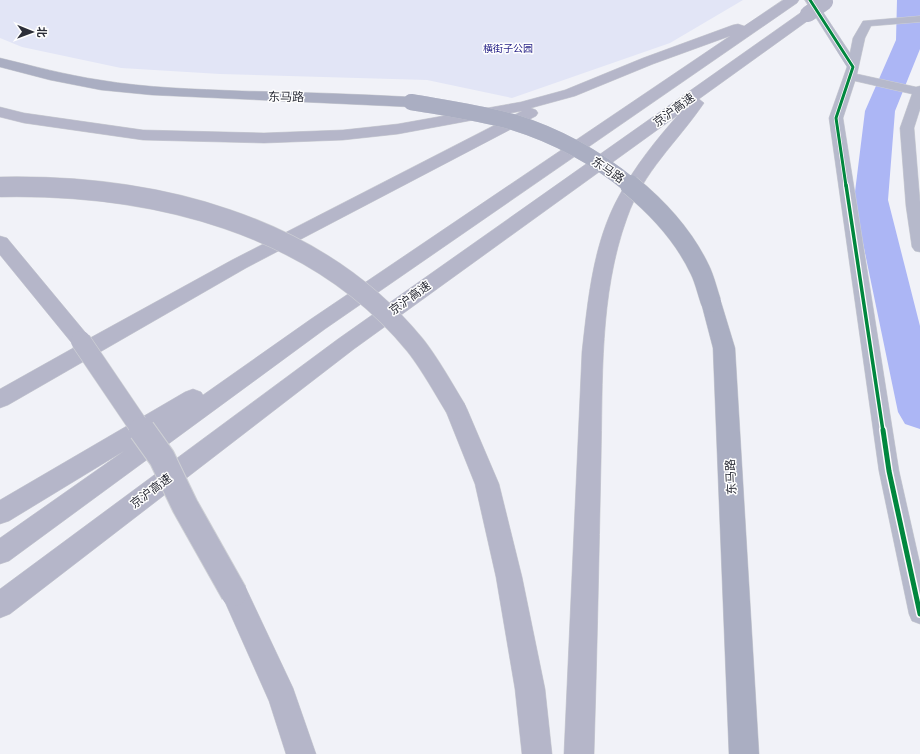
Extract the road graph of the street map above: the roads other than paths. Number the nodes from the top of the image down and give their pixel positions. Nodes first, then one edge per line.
1 (792, 0) edge
2 (827, 1) edge
3 (809, 7) edge
4 (768, 18) junction
5 (920, 19) edge
6 (0, 62) edge
7 (851, 72) junction
8 (716, 80) junction
9 (920, 91) edge
10 (570, 93) junction
11 (0, 112) edge
12 (0, 187) edge
13 (0, 242) edge
14 (920, 247) edge
15 (318, 324) junction
16 (0, 399) edge
17 (0, 513) edge
18 (0, 553) edge
19 (0, 605) edge
20 (920, 614) edge
21 (301, 754) edge
22 (537, 754) edge
23 (579, 754) edge
24 (744, 754) edge

1 - 4 highway, 京沪高速
2 - 3 highway, 京沪高速, bridge
3 - 7 street
3 - 8 highway, 京沪高速
4 - 10 highway
4 - 15 highway, 京沪高速
5 - 7 street
6 - 24 main road, 东马路, bridge
7 - 9 street
7 - 20 street
8 - 19 highway, 京沪高速
8 - 23 highway
9 - 14 street
10 - 11 highway
10 - 16 highway
12 - 22 highway, bridge
13 - 21 highway, bridge
15 - 17 highway
15 - 18 highway, 京沪高速

